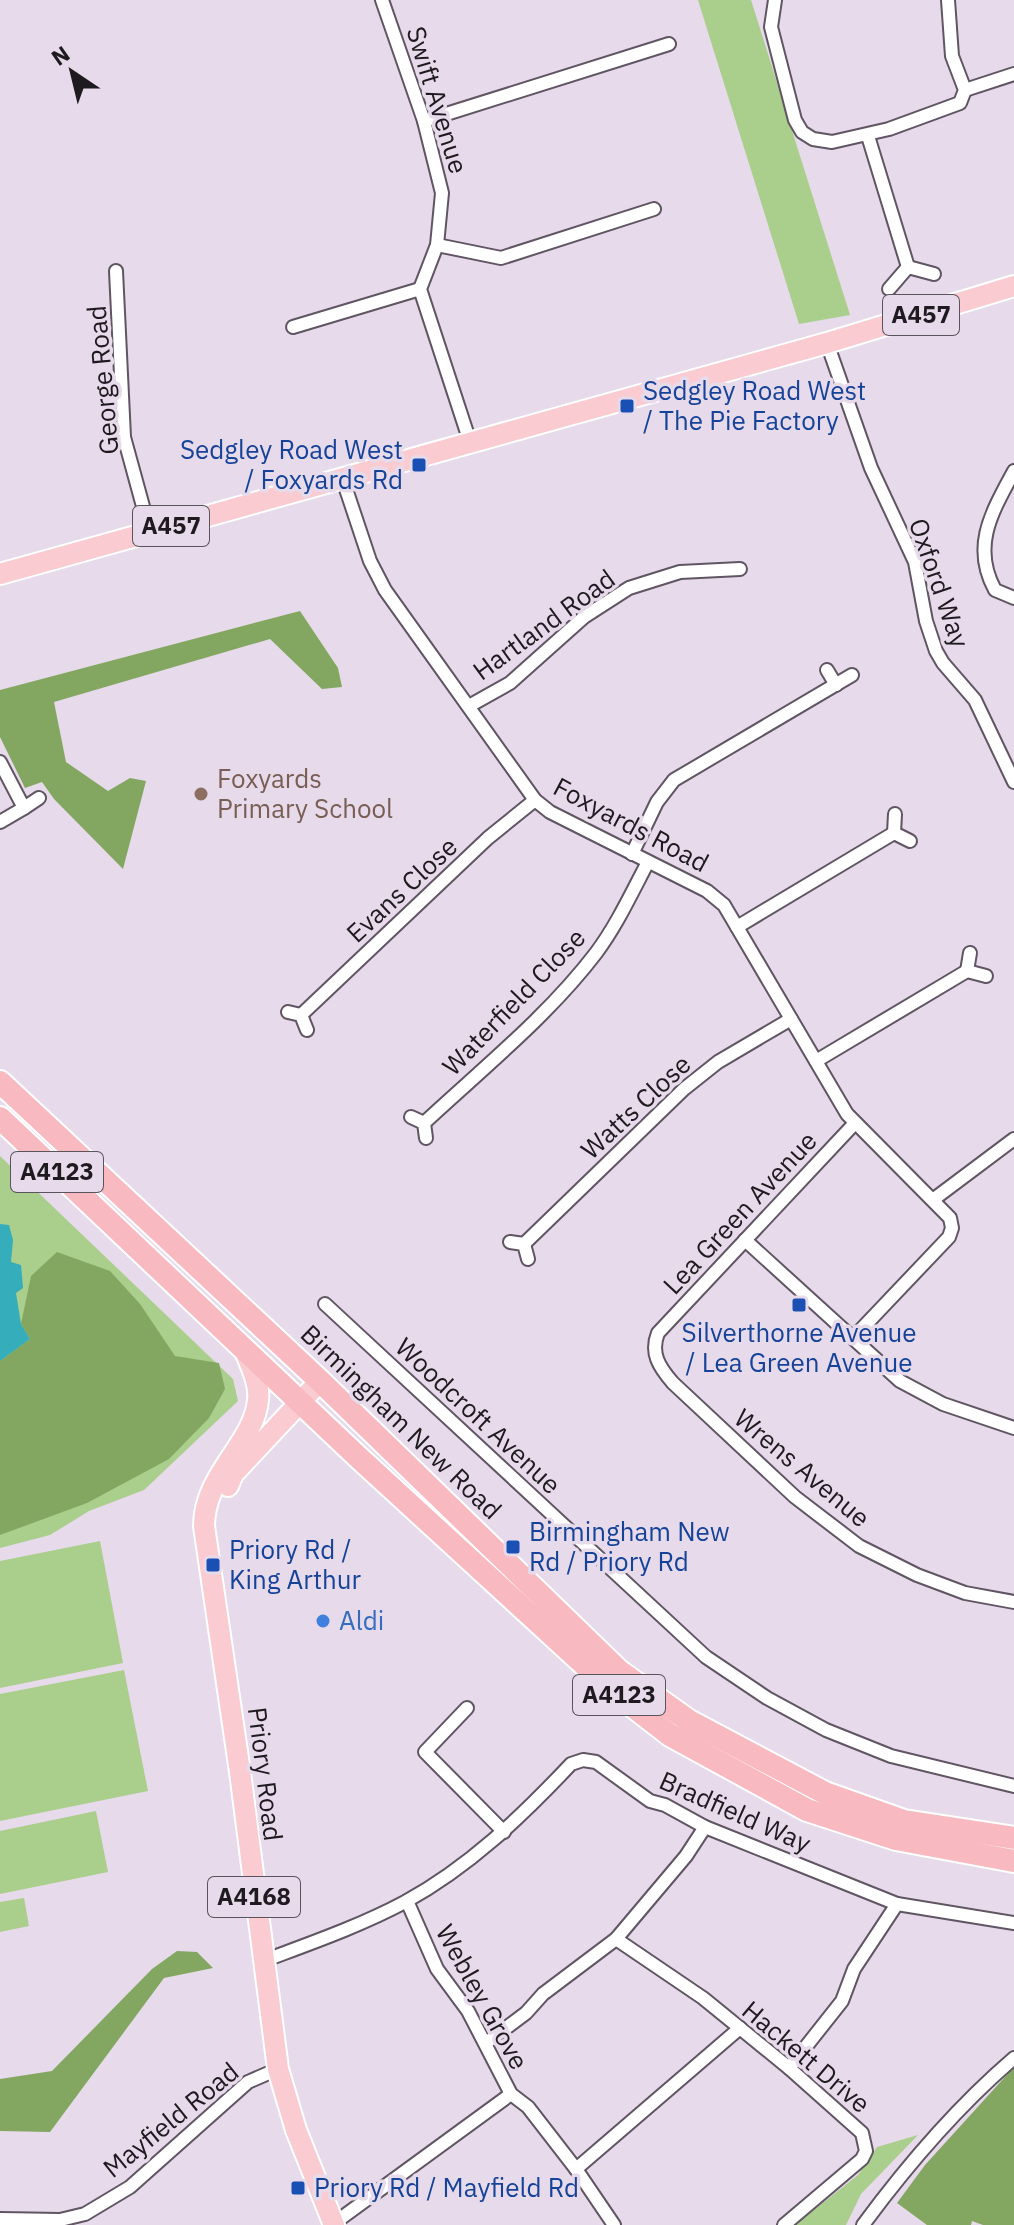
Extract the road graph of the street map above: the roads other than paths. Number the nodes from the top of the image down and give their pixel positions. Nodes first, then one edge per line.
1 (382, 0) edge
2 (775, 0) edge
3 (948, 0) edge
4 (669, 44) dead end
5 (1014, 74) edge
6 (965, 90) junction
7 (424, 121) junction
8 (868, 136) junction
9 (654, 209) dead end
10 (437, 245) junction
11 (908, 267) junction
12 (116, 271) dead end
13 (934, 274) dead end
14 (1014, 286) edge
15 (420, 289) junction
16 (889, 289) dead end
17 (293, 327) dead end
18 (827, 343) junction
19 (470, 442) junction
20 (1014, 471) edge
21 (342, 477) junction
22 (150, 532) junction
23 (740, 569) dead end
24 (0, 574) edge
25 (1014, 598) edge
26 (827, 670) dead end
27 (852, 675) dead end
28 (836, 685) junction
29 (469, 706) junction
30 (0, 762) edge
31 (1014, 782) edge
32 (39, 798) dead end
33 (535, 800) junction
34 (24, 808) junction
35 (895, 814) dead end
36 (0, 822) edge
37 (894, 833) junction
38 (910, 841) dead end
39 (632, 854) junction
40 (648, 862) junction
41 (737, 927) junction
42 (970, 953) dead end
43 (967, 971) junction
44 (986, 976) dead end
45 (791, 1019) junction
46 (307, 1030) dead end
47 (816, 1061) junction
48 (0, 1082) edge
49 (411, 1117) dead end
50 (0, 1118) edge
51 (424, 1123) junction
52 (855, 1123) junction
53 (426, 1138) dead end
54 (1014, 1139) edge
55 (934, 1199) junction
56 (745, 1240) junction
57 (510, 1242) dead end
58 (524, 1244) junction
59 (528, 1259) dead end
60 (325, 1304) dead end
61 (658, 1333) joint
62 (853, 1338) junction
63 (244, 1349) junction
64 (320, 1381) junction
65 (300, 1402) junction
66 (1014, 1428) edge
67 (209, 1560) junction
68 (1014, 1602) edge
69 (467, 1708) dead end
70 (1014, 1786) edge
71 (705, 1827) junction
72 (504, 1832) junction
73 (1014, 1838) edge
74 (1014, 1861) edge
75 (407, 1901) junction
76 (897, 1904) junction
77 (1014, 1923) edge
78 (616, 1939) junction
79 (263, 1961) junction
80 (740, 2028) junction
81 (486, 2043) junction
82 (1014, 2058) edge
83 (789, 2068) junction
84 (278, 2069) junction
85 (511, 2094) junction
86 (576, 2169) junction
87 (0, 2219) edge
88 (610, 2221) edge
89 (334, 2224) edge
90 (594, 2225) edge
91 (784, 2225) edge
92 (863, 2225) edge

1 - 7 street, Swift Avenue
2 - 8 street
3 - 6 street
4 - 7 street
5 - 6 street
6 - 8 street
7 - 10 street, Swift Avenue
8 - 11 street
9 - 10 street
10 - 15 street, Swift Avenue
11 - 13 street
11 - 16 street
12 - 22 street, George Road
14 - 18 main road, A457
15 - 17 street
15 - 19 street
18 - 19 main road, A457
18 - 31 street, Oxford Way
19 - 21 main road, A457
20 - 25 street
21 - 22 main road, A457
21 - 29 street, Foxyards Road
22 - 24 main road, A457
23 - 29 street, Hartland Road
26 - 28 street
27 - 28 street
28 - 39 street
29 - 33 street, Foxyards Road
30 - 34 street
32 - 34 street
33 - 39 street, Foxyards Road
33 - 46 street, Evans Close
34 - 36 street
35 - 37 street
37 - 38 street
37 - 41 street
39 - 40 street, Foxyards Road
40 - 41 street, Foxyards Road
40 - 51 street, Waterfield Close
41 - 45 street, Foxyards Road
42 - 43 street
43 - 44 street
43 - 47 street
45 - 47 street, Foxyards Road
45 - 58 street, Watts Close
47 - 52 street, Foxyards Road
48 - 64 highway, Birmingham New Road / A4123
49 - 51 street
50 - 63 highway, Birmingham New Road / A4123
51 - 53 street
52 - 55 street, Foxyards Road
52 - 56 street, Lea Green Avenue
54 - 55 street
55 - 62 street, Foxyards Road
56 - 61 street, Lea Green Avenue
56 - 62 street
57 - 58 street
58 - 59 street
60 - 70 street, Woodcroft Avenue
61 - 68 street, Wrens Avenue
62 - 66 street
63 - 65 highway, Birmingham New Road / A4123
63 - 67 main road, Priory Road / A4168
64 - 65 main road, Priory Road / A4168
64 - 73 highway, Birmingham New Road / A4123
65 - 67 main road, Priory Road / A4168
65 - 74 highway, Birmingham New Road / A4123
67 - 79 main road, Priory Road / A4168
69 - 72 street
71 - 72 street, Bradfield Way
71 - 76 street, Bradfield Way
71 - 78 street
72 - 75 street, Bradfield Way
75 - 79 street, Bradfield Way
75 - 81 street, Webley Grove
76 - 77 street, Bradfield Way
76 - 83 street
78 - 80 street, Hackett Drive
78 - 81 street
79 - 84 main road, Priory Road / A4168
80 - 83 street, Hackett Drive
80 - 86 street
81 - 85 street, Webley Grove
82 - 92 street
83 - 91 street, Hackett Drive
84 - 87 street, Mayfield Road
84 - 89 main road, Priory Road / A4168
85 - 86 street, Webley Grove
85 - 89 street
86 - 88 street, Webley Grove
88 - 90 street

